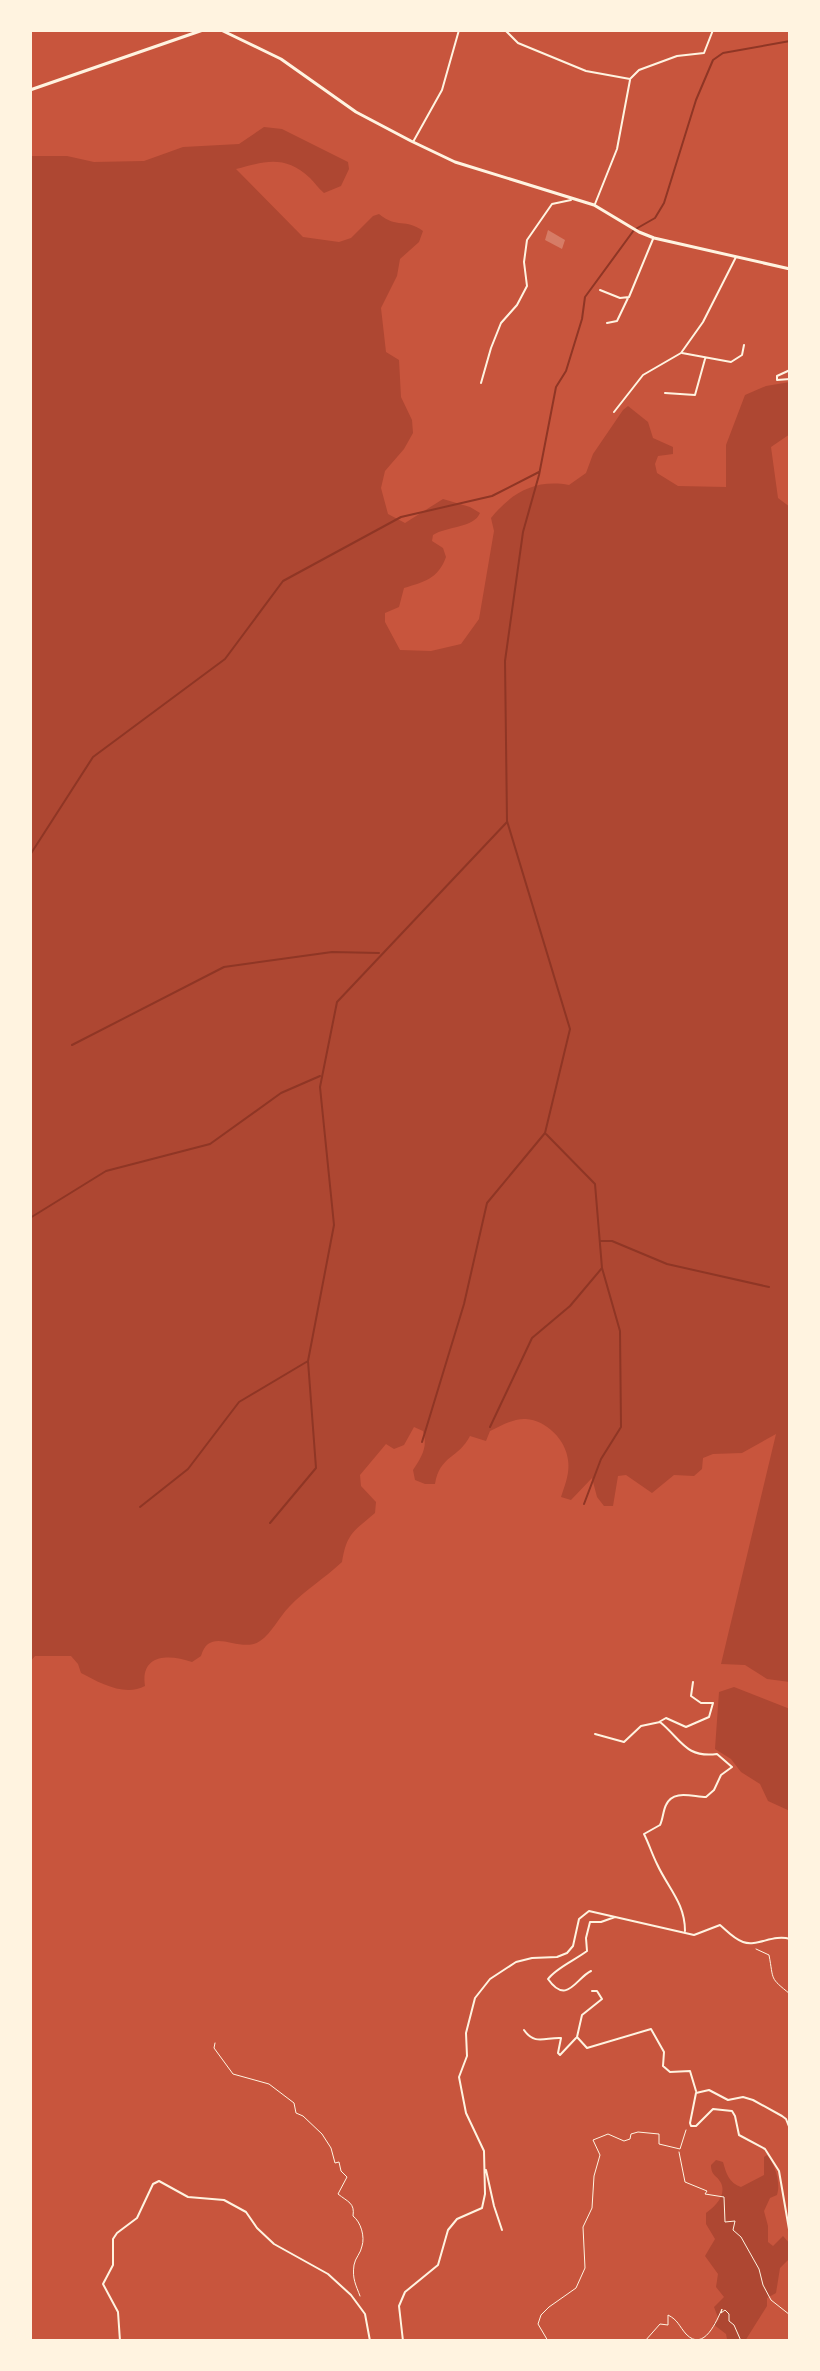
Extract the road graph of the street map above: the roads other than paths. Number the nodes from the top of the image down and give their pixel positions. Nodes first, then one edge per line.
1 (203, 30) edge
2 (221, 30) edge
3 (459, 30) edge
4 (505, 30) edge
5 (713, 30) edge
6 (630, 79) junction
7 (30, 90) edge
8 (413, 142) junction
9 (576, 199) junction
10 (594, 205) junction
11 (654, 238) junction
12 (736, 256) junction
13 (790, 269) edge
14 (600, 290) dead end
15 (629, 297) junction
16 (607, 323) dead end
17 (744, 345) dead end
18 (681, 353) junction
19 (705, 358) junction
20 (790, 370) edge
21 (790, 379) edge
22 (481, 383) dead end
23 (665, 393) dead end
24 (614, 412) dead end
25 (693, 1682) dead end
26 (659, 1722) junction
27 (595, 1734) dead end
28 (616, 1916) junction
29 (684, 1932) junction
30 (790, 1939) edge
31 (591, 1971) dead end
32 (592, 1991) dead end
33 (524, 2030) dead end
34 (577, 2038) junction
35 (696, 2093) junction
36 (790, 2129) edge
37 (486, 2169) junction
38 (502, 2230) dead end
39 (790, 2235) edge
40 (120, 2341) edge
41 (370, 2341) edge
42 (403, 2341) edge

1 - 7 main road
2 - 8 main road
3 - 8 street
4 - 6 street
5 - 6 street
6 - 10 street
8 - 9 main road
9 - 10 main road
9 - 22 street
10 - 11 main road
11 - 12 main road
11 - 15 street
12 - 13 main road
12 - 18 street
14 - 15 street
15 - 16 street
17 - 19 street
18 - 19 street
18 - 24 street
19 - 23 street
20 - 21 street
25 - 26 street
26 - 27 street
26 - 29 street
28 - 29 street
28 - 31 street
28 - 37 street
29 - 30 street
32 - 34 street
33 - 34 street
34 - 35 street
35 - 36 street
35 - 39 street
37 - 38 street
37 - 42 street
40 - 41 street

